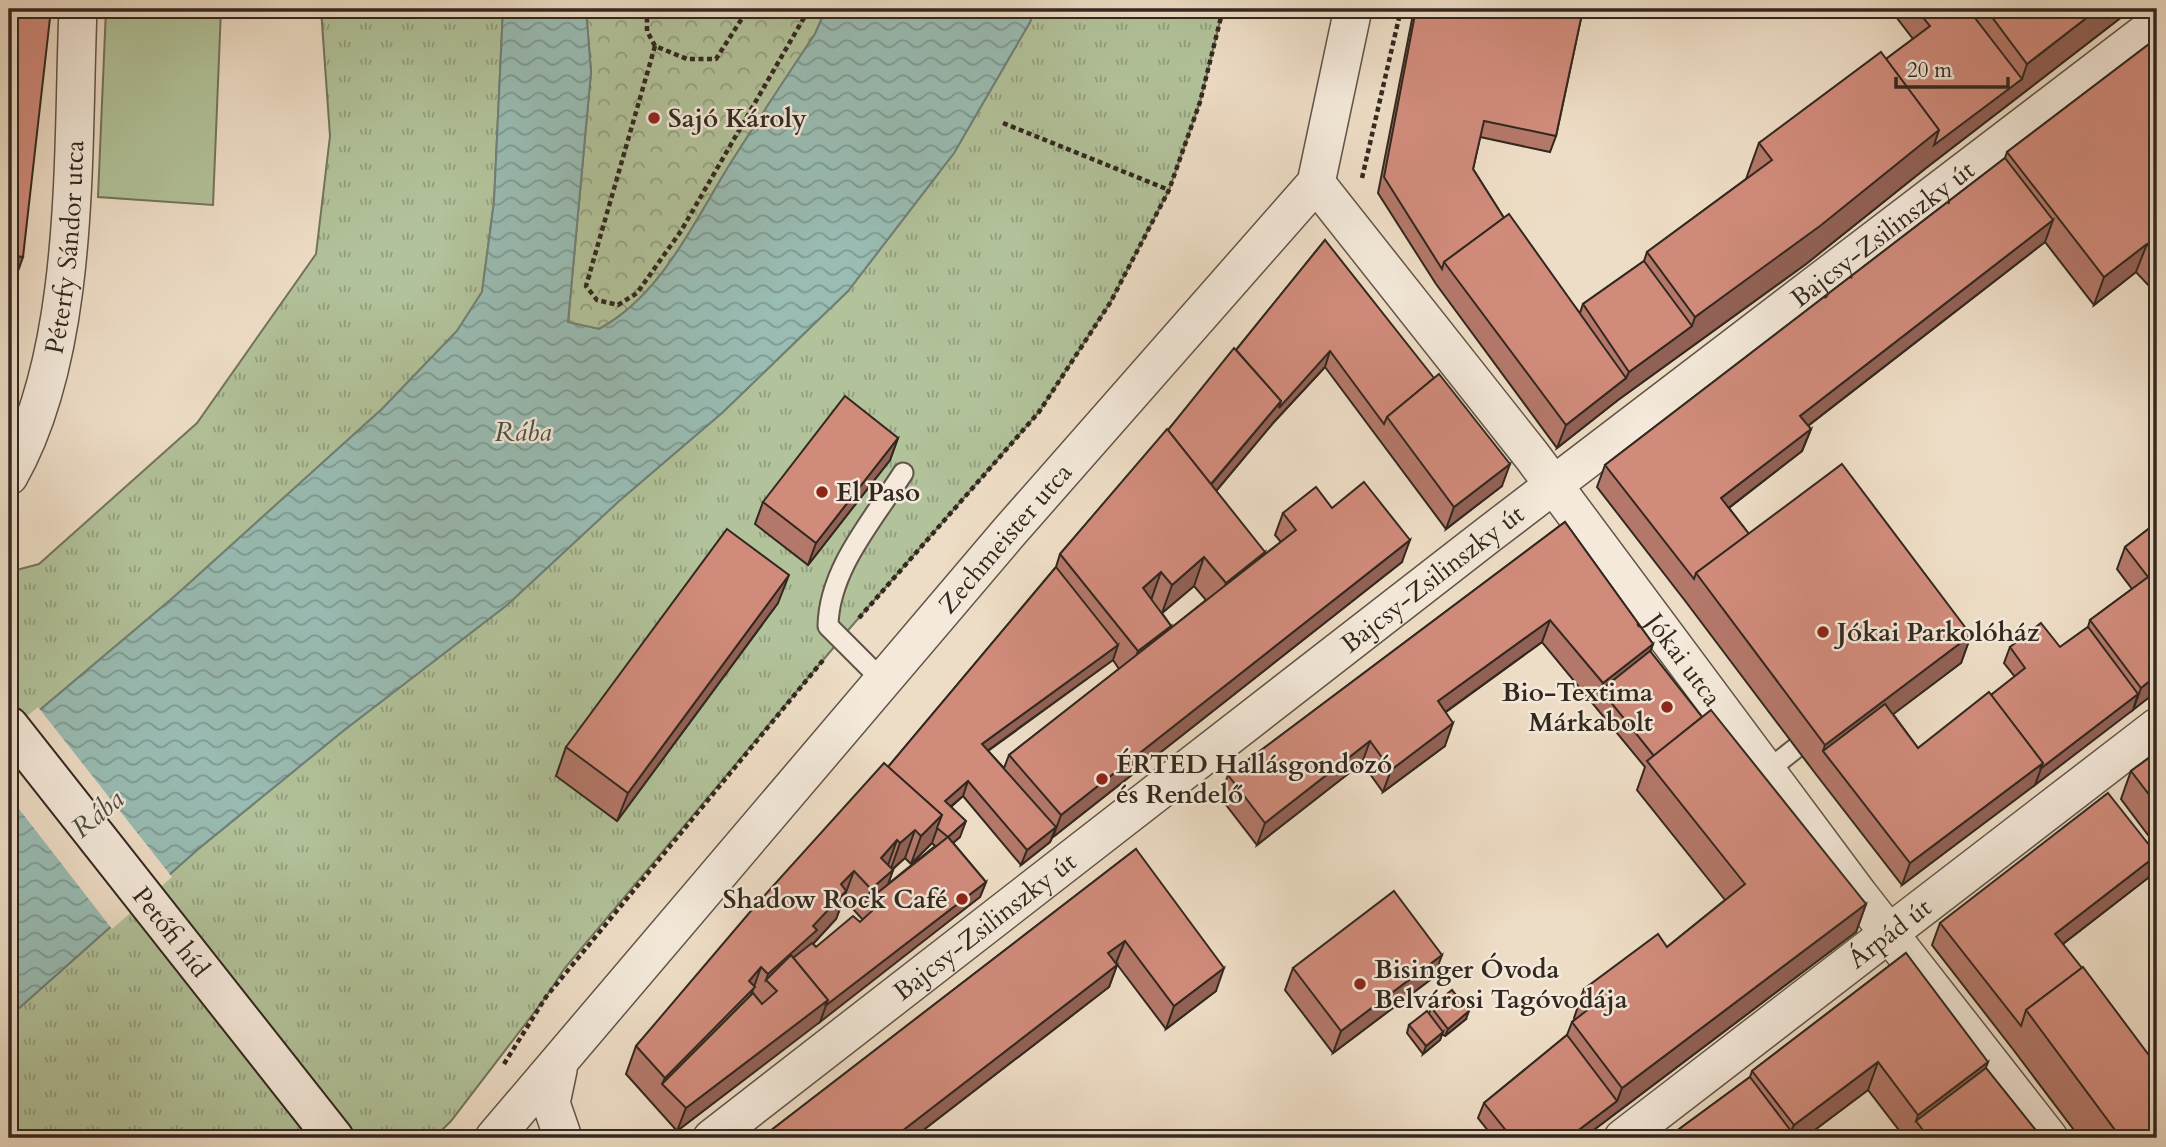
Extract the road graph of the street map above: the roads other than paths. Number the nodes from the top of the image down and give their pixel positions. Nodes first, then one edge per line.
1 (78, 9) edge
2 (1353, 9) edge
3 (2157, 24) edge
4 (1316, 183) junction
5 (903, 473) dead end
6 (9, 476) edge
7 (1553, 484) junction
8 (883, 681) junction
9 (9, 726) edge
10 (2157, 727) edge
11 (1796, 748) dead end
12 (1767, 771) junction
13 (1889, 933) junction
14 (582, 1033) junction
15 (558, 1070) junction
16 (334, 1138) edge
17 (494, 1138) edge
18 (521, 1138) edge
19 (563, 1138) edge
20 (712, 1138) edge
21 (1623, 1138) edge
22 (2049, 1138) edge

1 - 6 street, Péterfy Sándor utca
2 - 4 street, Zechmeister utca
3 - 7 street, Bajcsy-Zsilinszky út
4 - 7 street, Jókai utca
4 - 8 street, Zechmeister utca
5 - 8 lane
7 - 12 street, Jókai utca
7 - 20 street, Bajcsy-Zsilinszky út
8 - 14 street, Zechmeister utca
9 - 16 street, Petőfi híd
10 - 13 street, Árpád út
11 - 12 lane
12 - 13 street, Jókai utca
13 - 21 street, Árpád út
13 - 22 street, Jókai utca
14 - 15 street, Zechmeister utca
14 - 17 street, Zechmeister utca
15 - 18 street, Zechmeister utca
15 - 19 street

